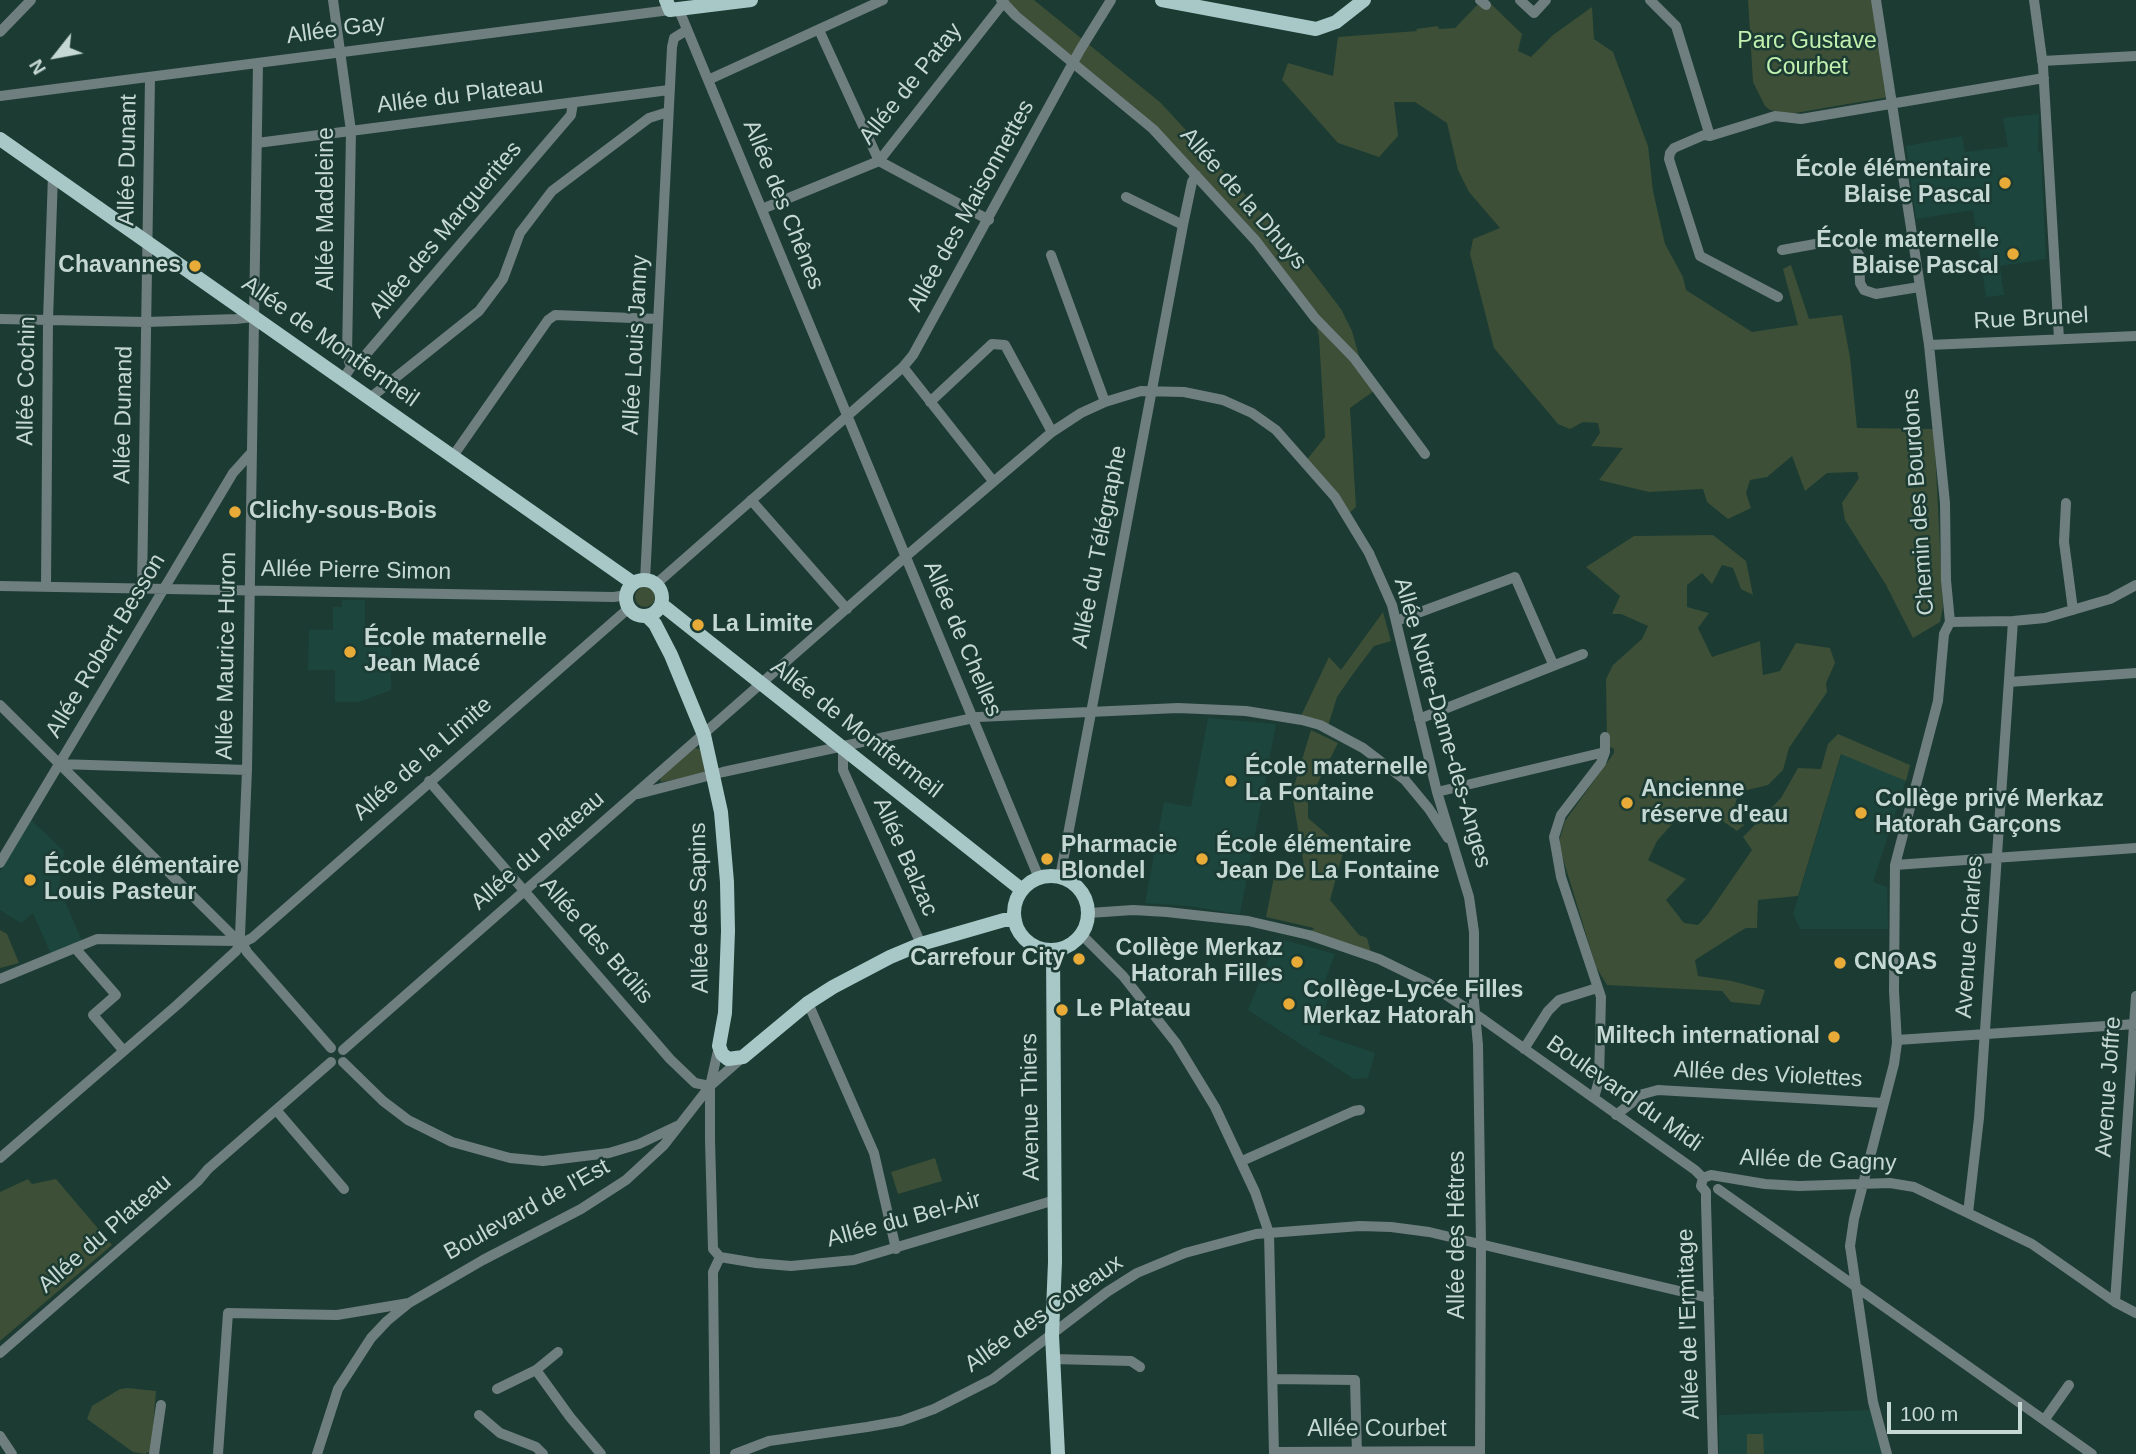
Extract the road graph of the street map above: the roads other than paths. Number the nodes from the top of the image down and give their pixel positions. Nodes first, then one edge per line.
1 (31, 0) edge
2 (333, 0) edge
3 (751, 0) edge
4 (883, 0) edge
5 (1111, 0) edge
6 (1162, 0) edge
7 (1374, 0) edge
8 (1520, 0) edge
9 (1546, 0) edge
10 (1650, 0) edge
11 (1877, 0) edge
12 (2034, 0) edge
13 (1002, 1) edge
14 (1358, 2) edge
15 (672, 7) edge
16 (1261, 20) junction
17 (687, 30) junction
18 (819, 30) junction
19 (0, 32) edge
20 (340, 52) junction
21 (2136, 56) edge
22 (2042, 61) junction
23 (1074, 62) junction
24 (258, 64) junction
25 (150, 78) junction
26 (2044, 78) junction
27 (708, 79) junction
28 (669, 90) junction
29 (0, 96) edge
30 (573, 103) junction
31 (1892, 104) junction
32 (668, 113) junction
33 (351, 131) junction
34 (1710, 136) junction
35 (0, 139) edge
36 (257, 143) junction
37 (880, 161) junction
38 (53, 175) junction
39 (1196, 175) junction
40 (1126, 197) dead end
41 (762, 209) junction
42 (989, 220) junction
43 (1183, 225) junction
44 (147, 242) junction
45 (1782, 250) dead end
46 (1051, 255) dead end
47 (1919, 287) junction
48 (1778, 297) dead end
49 (253, 317) junction
50 (658, 319) junction
51 (0, 320) edge
52 (48, 320) junction
53 (146, 322) junction
54 (2136, 336) edge
55 (2059, 339) junction
56 (1928, 345) junction
57 (903, 367) junction
58 (347, 373) junction
59 (1152, 391) junction
60 (370, 398) junction
61 (930, 402) junction
62 (1105, 402) junction
63 (847, 416) junction
64 (1052, 432) junction
65 (251, 453) junction
66 (1425, 454) dead end
67 (453, 456) junction
68 (993, 481) junction
69 (751, 500) junction
70 (2066, 503) dead end
71 (906, 558) junction
72 (2136, 584) edge
73 (0, 586) edge
74 (46, 587) junction
75 (165, 588) junction
76 (142, 589) junction
77 (249, 590) junction
78 (638, 590) junction
79 (662, 604) junction
80 (847, 609) junction
81 (2073, 610) junction
82 (647, 616) junction
83 (1396, 621) junction
84 (2013, 621) junction
85 (1950, 622) junction
86 (1583, 653) dead end
87 (1553, 664) junction
88 (2136, 673) edge
89 (2009, 682) junction
90 (762, 684) junction
91 (0, 705) edge
92 (1090, 713) junction
93 (972, 718) junction
94 (1419, 719) junction
95 (704, 735) junction
96 (1605, 737) dead end
97 (843, 747) junction
98 (1605, 752) junction
99 (59, 764) junction
100 (247, 770) junction
101 (660, 772) junction
102 (713, 775) junction
103 (429, 781) junction
104 (666, 788) junction
105 (1437, 792) junction
106 (631, 797) junction
107 (2136, 848) edge
108 (1455, 849) junction
109 (1996, 859) junction
110 (0, 863) edge
111 (1895, 865) junction
112 (1060, 877) junction
113 (1039, 878) junction
114 (1022, 890) junction
115 (524, 891) junction
116 (1089, 913) junction
117 (1015, 920) junction
118 (1082, 935) junction
119 (240, 941) junction
120 (921, 944) junction
121 (75, 948) junction
122 (1053, 950) junction
123 (0, 979) edge
124 (1597, 988) junction
125 (2136, 996) edge
126 (808, 1003) junction
127 (1476, 1015) junction
128 (2135, 1024) edge
129 (1985, 1035) junction
130 (1897, 1040) junction
131 (719, 1046) junction
132 (331, 1048) junction
133 (1524, 1049) junction
134 (123, 1050) junction
135 (344, 1050) junction
136 (743, 1057) junction
137 (331, 1062) junction
138 (343, 1062) junction
139 (710, 1086) junction
140 (1594, 1098) junction
141 (1884, 1103) junction
142 (277, 1111) junction
143 (1360, 1111) dead end
144 (1616, 1115) junction
145 (682, 1123) junction
146 (0, 1158) edge
147 (1241, 1161) junction
148 (1703, 1178) junction
149 (1717, 1183) junction
150 (1863, 1185) junction
151 (344, 1189) dead end
152 (1706, 1192) junction
153 (1055, 1200) junction
154 (2136, 1205) edge
155 (2122, 1206) junction
156 (1968, 1213) junction
157 (1269, 1233) junction
158 (1480, 1243) junction
159 (895, 1249) junction
160 (720, 1257) junction
161 (1856, 1286) junction
162 (1709, 1298) junction
163 (2115, 1302) junction
164 (408, 1303) junction
165 (2136, 1313) edge
166 (1057, 1331) junction
167 (558, 1352) dead end
168 (0, 1353) edge
169 (1057, 1359) junction
170 (1140, 1367) dead end
171 (536, 1370) junction
172 (1273, 1379) junction
173 (2069, 1385) dead end
174 (497, 1389) dead end
175 (162, 1405) dead end
176 (480, 1415) dead end
177 (2045, 1419) junction
178 (0, 1436) edge
179 (1357, 1452) edge
180 (1480, 1452) edge
181 (1274, 1453) edge
182 (12, 1454) edge
183 (154, 1454) edge
184 (218, 1454) edge
185 (317, 1454) edge
186 (543, 1454) edge
187 (601, 1454) edge
188 (715, 1454) edge
189 (735, 1454) edge
190 (1058, 1454) edge
191 (1713, 1454) edge
192 (1887, 1454) edge
193 (2091, 1454) edge

1 - 19 street
2 - 20 street, Allée Madeleine
3 - 15 main road
4 - 18 street
5 - 23 street, Allée des Maisonnettes
6 - 16 main road
7 - 16 main road
8 - 9 street
10 - 34 street
11 - 31 street, Chemin des Bourdons
12 - 22 street
13 - 23 street, Allée de la Dhuys
13 - 37 street, Allée de Patay
14 - 16 main road
15 - 17 street, Allée des Chênes
15 - 20 street, Allée Gay
17 - 27 street, Allée des Chênes
17 - 28 street, Allée Louis Janny
18 - 27 street
18 - 37 street
20 - 24 street, Allée Gay
20 - 33 street, Allée Madeleine
21 - 22 street
22 - 26 street
23 - 39 street, Allée de la Dhuys
23 - 42 street, Allée des Maisonnettes
24 - 25 street, Allée Gay
24 - 36 street, Allée Maurice Huron
25 - 29 street, Allée Gay
25 - 44 street, Allée Dunant
26 - 31 street
26 - 55 street
27 - 41 street, Allée des Chênes
28 - 30 street, Allée du Plateau
28 - 32 street, Allée Louis Janny
30 - 33 street, Allée du Plateau
30 - 58 street, Allée des Marguerites
31 - 34 street
31 - 47 street, Chemin des Bourdons
32 - 50 street, Allée Louis Janny
32 - 60 street
33 - 36 street, Allée du Plateau
33 - 58 street, Allée Madeleine
34 - 48 street
35 - 38 main road, Allée de Montfermeil
36 - 49 street, Allée Maurice Huron
37 - 41 street, Allée de Patay
37 - 42 street
38 - 44 main road, Allée de Montfermeil
38 - 52 street, Allée Cochin
39 - 43 street, Allée du Télégraphe
39 - 66 street, Allée de la Dhuys
40 - 43 street
41 - 63 street, Allée des Chênes
42 - 57 street, Allée des Maisonnettes
43 - 59 street, Allée du Télégraphe
44 - 49 main road, Allée de Montfermeil
44 - 53 street, Allée Dunand
45 - 47 street
46 - 62 street
47 - 56 street, Chemin des Bourdons
49 - 53 street
49 - 58 main road, Allée de Montfermeil
49 - 65 street, Allée Maurice Huron
50 - 67 street
50 - 78 street, Allée Louis Janny
51 - 52 street
52 - 53 street
52 - 74 street, Allée Cochin
53 - 76 street, Allée Dunand
54 - 55 street, Rue Brunel
55 - 56 street, Rue Brunel
56 - 85 street, Chemin des Bourdons
57 - 61 street
57 - 63 street, Allée des Maisonnettes
58 - 60 main road, Allée de Montfermeil
59 - 62 street, Allée Notre-Dame-des-Anges
59 - 83 street, Allée Notre-Dame-des-Anges
59 - 92 street, Allée du Télégraphe
60 - 67 main road, Allée de Montfermeil
61 - 64 street
61 - 68 street
62 - 64 street, Allée Notre-Dame-des-Anges
63 - 69 street, Allée de la Limite
63 - 71 street, Allée de Chelles
64 - 68 street, Allée Notre-Dame-des-Anges
65 - 75 street, Allée Robert Besson
65 - 77 street, Allée Maurice Huron
67 - 78 main road, Allée de Montfermeil
68 - 71 street, Allée Notre-Dame-des-Anges
69 - 78 street, Allée de la Limite
69 - 80 street
70 - 81 street
71 - 80 street, Allée Notre-Dame-des-Anges
71 - 93 street, Allée de Chelles
72 - 81 street
73 - 74 street, Allée Pierre Simon
74 - 76 street, Allée Pierre Simon
75 - 76 street, Allée Pierre Simon
75 - 77 street, Allée Pierre Simon
75 - 99 street, Allée Robert Besson
77 - 78 street, Allée Pierre Simon
77 - 100 street, Allée Maurice Huron
78 - 79 main road
78 - 82 main road, Allée de Montfermeil
78 - 103 street, Allée de la Limite
79 - 82 main road
79 - 90 main road, Allée de Montfermeil
80 - 90 street, Allée Notre-Dame-des-Anges
81 - 84 street
82 - 95 main road, Allée des Sapins
83 - 87 street
83 - 94 street, Allée Notre-Dame-des-Anges
84 - 85 street
84 - 89 street, Avenue Charles
85 - 111 street, Chemin des Bourdons
86 - 87 street
87 - 94 street
88 - 89 street
89 - 109 street, Avenue Charles
90 - 95 street, Allée du Plateau
90 - 97 main road, Allée de Montfermeil
91 - 99 street
92 - 93 street
92 - 108 street
92 - 112 street, Allée du Télégraphe
93 - 97 street
93 - 113 street, Allée de Chelles
94 - 105 street, Allée Notre-Dame-des-Anges
95 - 101 street, Allée du Plateau
95 - 102 main road, Allée des Sapins
96 - 98 street
97 - 102 street
97 - 114 main road, Allée de Montfermeil
97 - 120 street, Allée Balzac
98 - 105 street
98 - 124 street
99 - 100 street
99 - 110 street, Allée Robert Besson
99 - 119 street
100 - 119 street, Allée Maurice Huron
101 - 104 street
101 - 106 street, Allée du Plateau
102 - 104 street
102 - 131 main road, Allée des Sapins
103 - 115 street, Allée des Brûlis
103 - 119 street, Allée de la Limite
104 - 106 street
105 - 108 street, Allée Notre-Dame-des-Anges
106 - 115 street, Allée du Plateau
107 - 109 street
108 - 127 street, Allée Notre-Dame-des-Anges
109 - 111 street
109 - 129 street, Avenue Charles
111 - 130 street, Chemin des Bourdons
112 - 113 main road
112 - 116 main road
113 - 114 main road
114 - 117 main road
115 - 135 street, Allée du Plateau
115 - 139 street, Allée des Brûlis
116 - 118 main road
116 - 127 street, Boulevard du Midi
117 - 120 main road, Boulevard de l'Est
117 - 122 main road
118 - 122 main road
118 - 147 street
119 - 121 street
119 - 132 street
119 - 134 street, Allée de la Limite
120 - 126 main road, Boulevard de l'Est
121 - 123 street
121 - 134 street
122 - 153 main road, Avenue Thiers
124 - 133 street
124 - 140 street
125 - 128 street, Avenue Joffre
126 - 136 main road, Boulevard de l'Est
126 - 159 street
127 - 133 street, Boulevard du Midi
127 - 158 street, Allée des Hêtres
128 - 129 street
128 - 155 street, Avenue Joffre
129 - 130 street
129 - 156 street, Avenue Charles
130 - 141 street, Chemin des Bourdons
131 - 136 main road
131 - 139 street, Allée des Sapins
132 - 135 street
132 - 137 street
133 - 140 street, Boulevard du Midi
134 - 146 street, Allée de la Limite
135 - 138 street
136 - 139 street, Boulevard de l'Est
137 - 138 street
137 - 142 street, Allée du Plateau
138 - 145 street
139 - 145 street, Boulevard de l'Est
139 - 160 street
140 - 144 street, Boulevard du Midi
141 - 144 street, Allée des Violettes
141 - 150 street, Chemin des Bourdons
142 - 151 street
142 - 168 street, Allée du Plateau
143 - 147 street
144 - 148 street, Boulevard du Midi
145 - 164 street, Boulevard de l'Est
147 - 157 street
148 - 149 street
148 - 152 street
149 - 150 street, Allée de Gagny
149 - 152 street
149 - 161 street
150 - 156 street, Allée de Gagny
150 - 161 street, Chemin des Bourdons
152 - 162 street, Allée de l'Ermitage
153 - 159 street, Allée du Bel-Air
153 - 166 main road, Avenue Thiers
154 - 155 street
155 - 163 street, Avenue Joffre
156 - 163 street, Allée de Gagny
157 - 158 street, Allée des Coteaux
157 - 166 street, Allée des Coteaux
157 - 172 street
158 - 162 street, Allée des Coteaux
158 - 180 street, Allée des Hêtres
159 - 160 street, Allée du Bel-Air
160 - 188 street
161 - 177 street
161 - 192 street, Chemin des Bourdons
162 - 191 street, Allée de l'Ermitage
163 - 165 street, Allée de Gagny
164 - 184 street
164 - 185 street, Boulevard de l'Est
166 - 169 main road, Avenue Thiers
166 - 189 street, Allée des Coteaux
167 - 171 street
169 - 170 street
169 - 190 main road, Avenue Thiers
171 - 174 street
171 - 187 street
172 - 179 street
172 - 181 street
173 - 177 street
175 - 183 street
176 - 186 street
177 - 193 street
178 - 182 street
179 - 180 street, Allée Courbet
179 - 181 street, Allée Courbet

